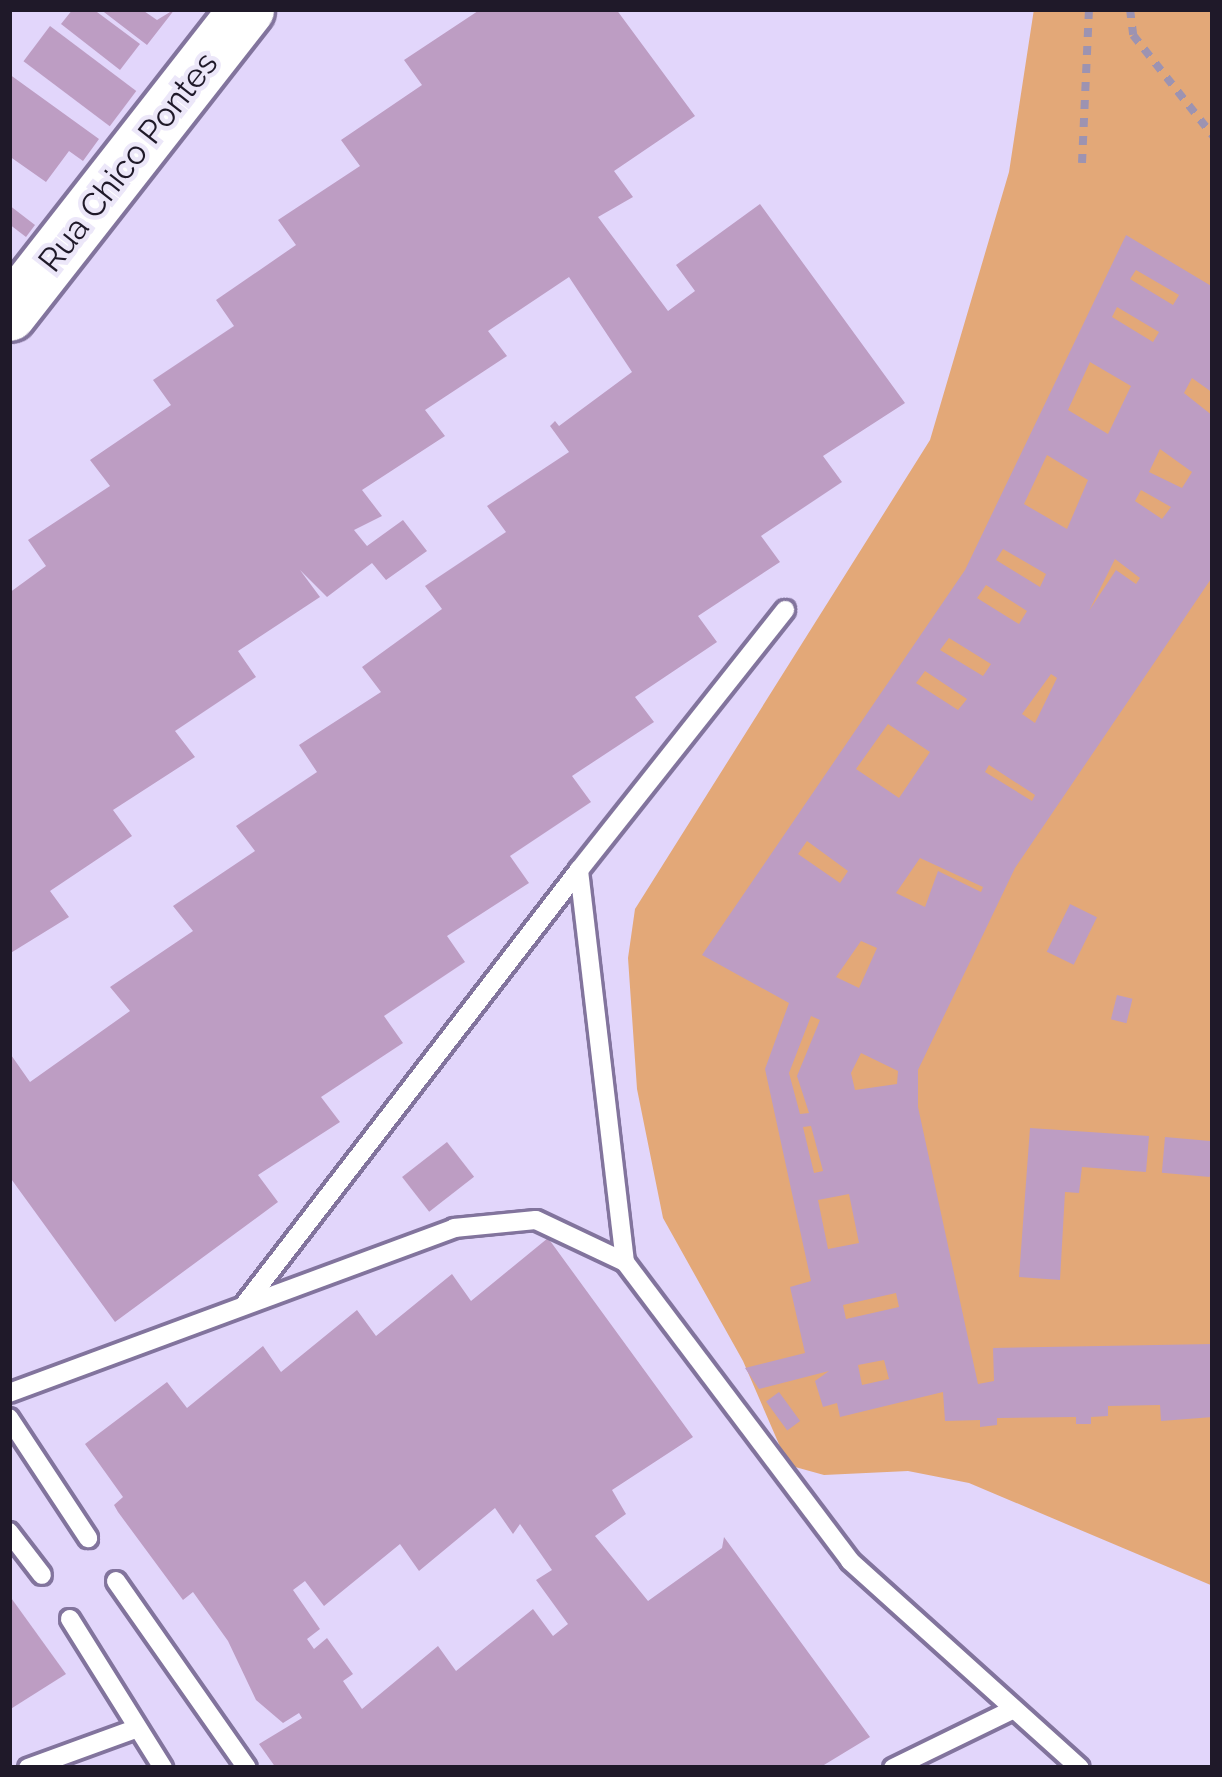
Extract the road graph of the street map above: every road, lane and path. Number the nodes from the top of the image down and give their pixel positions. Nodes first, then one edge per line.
1 (248, 9) edge
2 (1089, 9) edge
3 (1130, 9) edge
4 (1213, 136) edge
5 (1082, 163) dead end
6 (9, 314) edge
7 (785, 610) dead end
8 (579, 870) junction
9 (626, 1262) junction
10 (244, 1304) junction
11 (9, 1393) edge
12 (9, 1418) edge
13 (9, 1532) edge
14 (88, 1538) dead end
15 (42, 1575) dead end
16 (116, 1581) dead end
17 (70, 1619) dead end
18 (1012, 1710) junction
19 (135, 1729) junction
20 (28, 1768) edge
21 (163, 1768) edge
22 (248, 1768) edge
23 (893, 1768) edge
24 (1080, 1768) edge

1 - 6 main road, Rua Chico Pontes
2 - 5 path
3 - 4 path
7 - 8 lane
8 - 9 lane
8 - 10 lane
9 - 10 lane
9 - 18 lane
10 - 11 lane
12 - 14 lane
13 - 15 lane
16 - 22 lane
17 - 19 lane
18 - 23 lane
18 - 24 lane
19 - 20 lane
19 - 21 lane

